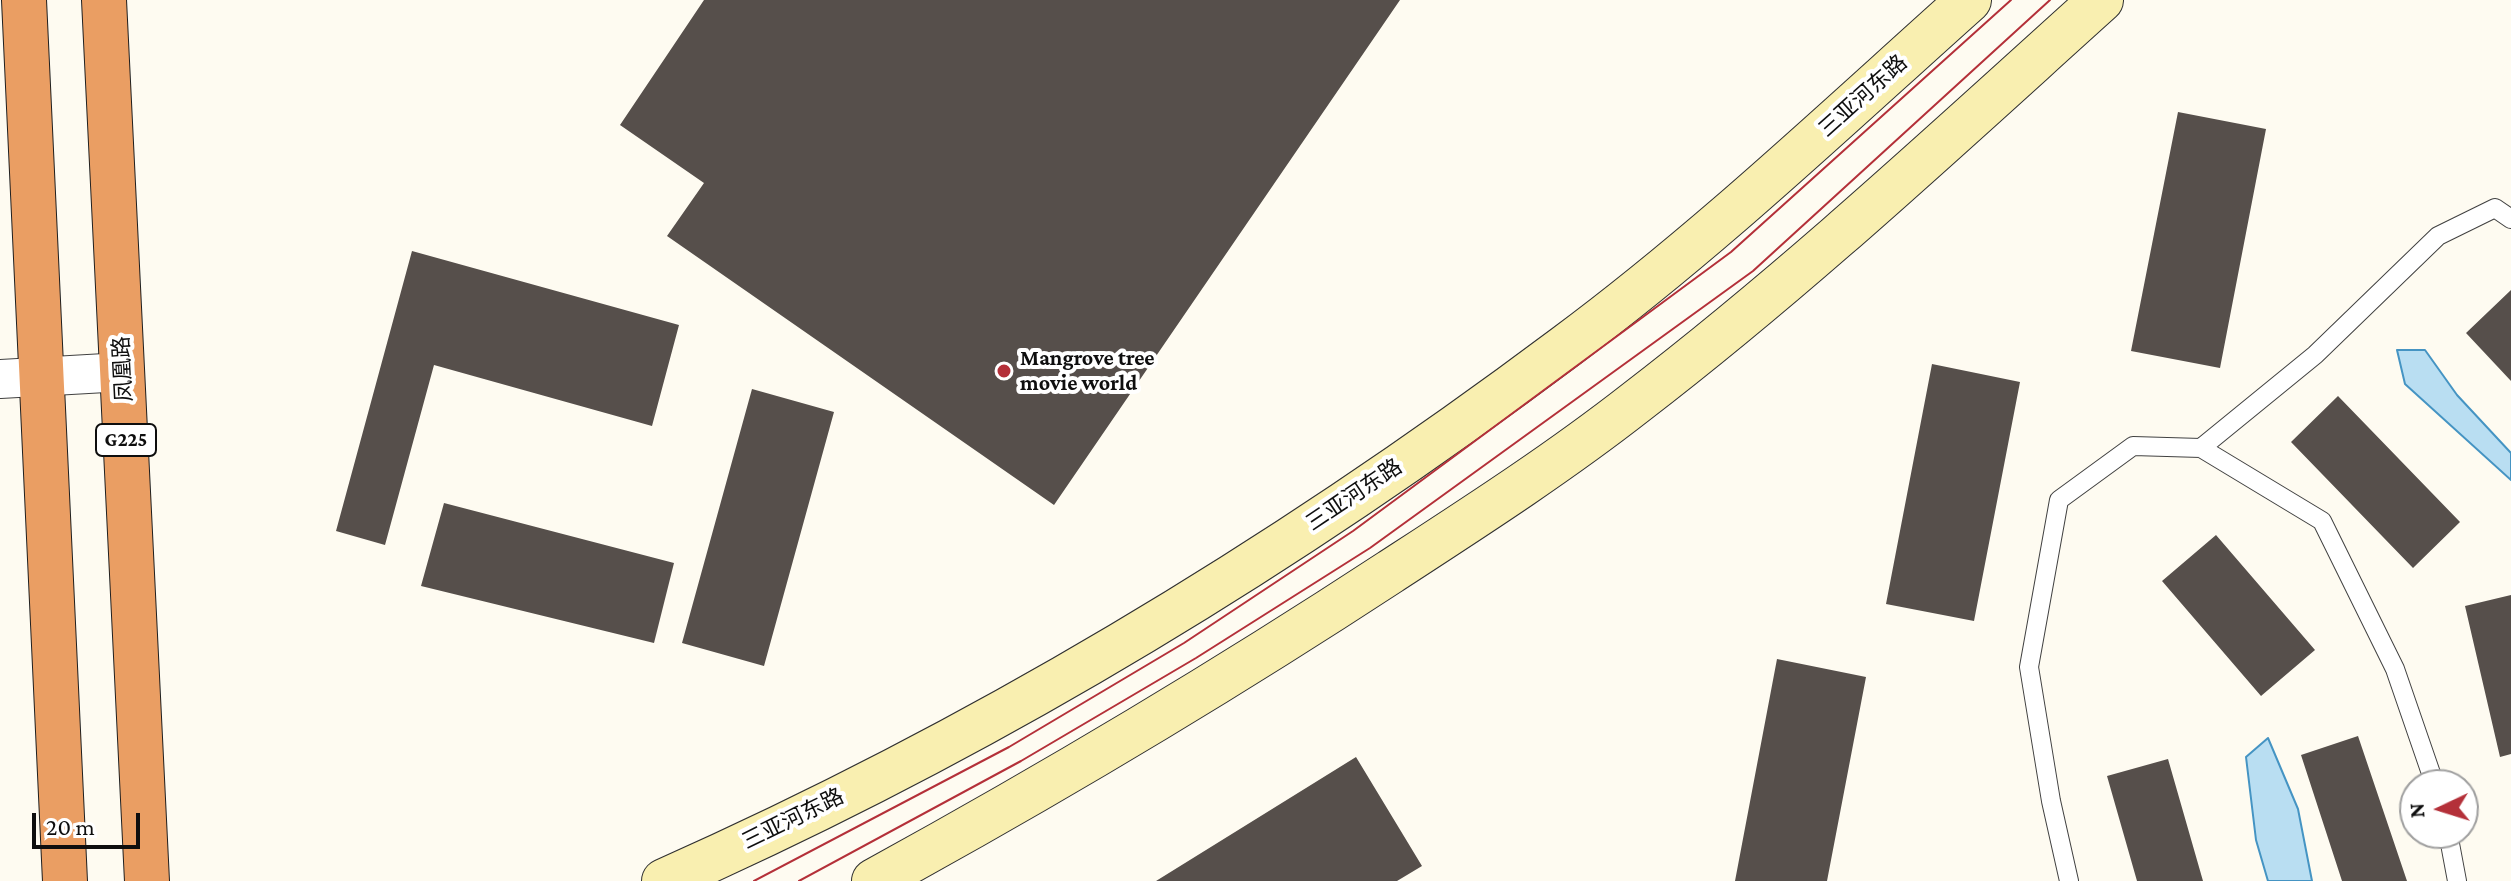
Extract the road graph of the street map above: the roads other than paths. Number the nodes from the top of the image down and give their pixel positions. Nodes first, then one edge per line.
1 (24, 0) edge
2 (104, 0) edge
3 (1969, 0) edge
4 (2101, 0) edge
5 (2511, 219) edge
6 (123, 372) junction
7 (43, 376) junction
8 (0, 379) edge
9 (2201, 448) junction
10 (2429, 769) edge
11 (2451, 849) edge
12 (65, 881) edge
13 (147, 881) edge
14 (664, 881) edge
15 (874, 881) edge
16 (2069, 881) edge
17 (2457, 881) edge

1 - 7 highway
2 - 6 highway, 凤凰路 / G225
3 - 14 main road, 三亚河东路
4 - 15 main road
5 - 9 lane
6 - 7 street
6 - 13 highway, 凤凰路 / G225
7 - 8 street
7 - 12 highway
9 - 10 lane
9 - 16 lane
11 - 17 lane

